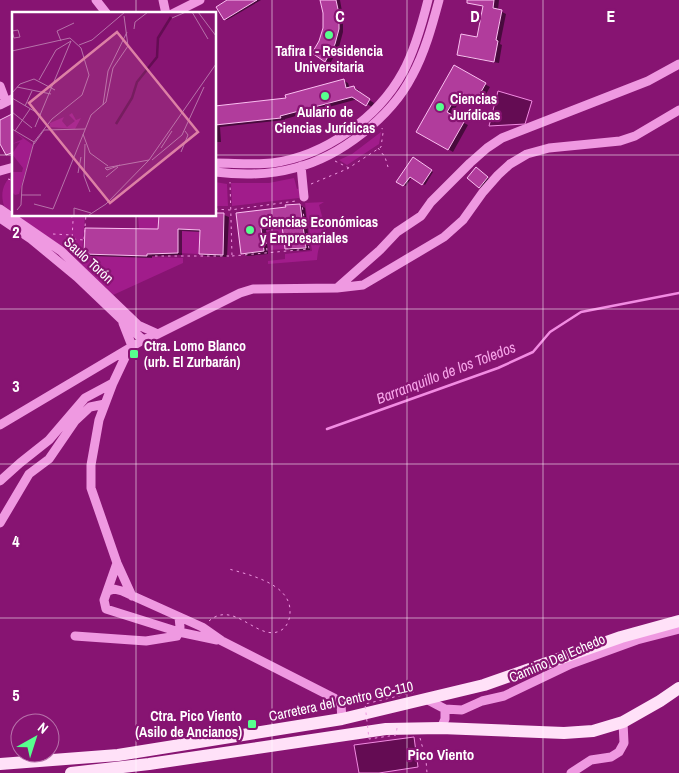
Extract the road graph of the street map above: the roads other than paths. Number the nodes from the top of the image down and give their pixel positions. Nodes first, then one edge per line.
1 (96, 0) edge
2 (201, 0) edge
3 (428, 0) edge
4 (439, 0) edge
5 (105, 12) edge
6 (176, 12) edge
7 (191, 12) edge
8 (679, 64) edge
9 (0, 86) edge
10 (7, 102) edge
11 (679, 110) edge
12 (216, 163) edge
13 (301, 166) junction
14 (216, 172) edge
15 (303, 197) road end
16 (0, 211) edge
17 (337, 288) junction
18 (122, 320) junction
19 (158, 334) junction
20 (143, 340) junction
21 (131, 347) junction
22 (113, 383) junction
23 (105, 404) junction
24 (0, 425) edge
25 (0, 481) edge
26 (0, 523) edge
27 (117, 563) junction
28 (108, 591) junction
29 (132, 596) junction
30 (179, 617) junction
31 (679, 621) edge
32 (154, 624) junction
33 (679, 629) edge
34 (179, 632) junction
35 (75, 636) dead end
36 (153, 640) junction
37 (222, 641) junction
38 (679, 688) edge
39 (420, 695) junction
40 (445, 709) junction
41 (342, 719) junction
42 (623, 722) junction
43 (441, 728) junction
44 (0, 764) edge
45 (71, 773) edge
46 (571, 773) edge

1 - 5 street
2 - 6 street
2 - 7 street
3 - 12 street
4 - 13 street
8 - 17 street
9 - 10 street
11 - 17 street
13 - 14 street
13 - 15 street
16 - 18 street, Saulo Torón
16 - 19 street, Saulo Torón
17 - 19 street
18 - 20 street, Saulo Torón
18 - 21 street
19 - 20 street
20 - 21 street
21 - 22 street
21 - 24 street
22 - 23 street
22 - 25 street
23 - 26 street
23 - 27 street
27 - 28 street
27 - 29 street
28 - 29 street
28 - 32 street
29 - 30 street
30 - 34 street
30 - 37 street
31 - 39 main road, Carretera del Centro GC-110
32 - 34 street
32 - 36 street
33 - 40 street, Camino Del Echedo
34 - 36 street
34 - 37 street
35 - 36 street
37 - 41 street
38 - 42 main road, Carretera del Centro GC-110
39 - 40 street
39 - 41 main road, Carretera del Centro GC-110
40 - 43 street
41 - 44 main road, Carretera del Centro GC-110
42 - 43 main road, Carretera del Centro GC-110
42 - 46 street
43 - 45 main road, Carretera del Centro GC-110

